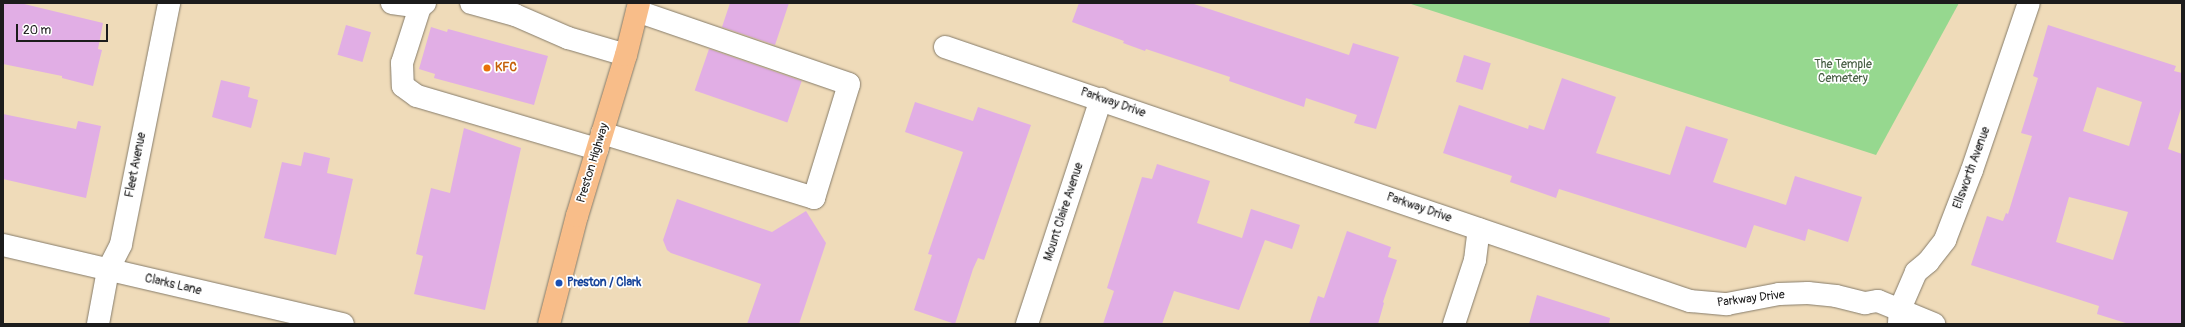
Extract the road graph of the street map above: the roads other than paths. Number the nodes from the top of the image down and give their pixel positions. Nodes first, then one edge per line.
1 (169, 3) edge
2 (471, 3) edge
3 (2029, 3) edge
4 (407, 4) edge
5 (638, 7) edge
6 (946, 47) dead end
7 (626, 55) junction
8 (1101, 99) junction
9 (600, 141) junction
10 (1479, 229) junction
11 (3, 245) edge
12 (108, 270) junction
13 (1899, 317) edge
14 (291, 318) edge
15 (98, 324) edge
16 (342, 324) edge
17 (549, 324) edge
18 (1027, 324) edge
19 (1454, 324) edge
20 (1934, 324) edge

1 - 12 street, Fleet Avenue
2 - 7 street
3 - 13 street, Ellsworth Avenue
4 - 9 street
5 - 7 main road, Preston Highway
5 - 9 street
6 - 8 street, Parkway Drive
7 - 9 main road, Preston Highway
8 - 10 street, Parkway Drive
8 - 18 street, Mount Claire Avenue
9 - 17 main road, Preston Highway
10 - 13 street, Parkway Drive
10 - 19 street
11 - 12 street, Clarks Lane
12 - 14 street, Clarks Lane
12 - 15 street, Fleet Avenue
13 - 20 street, Parkway Drive
14 - 16 street, Clarks Lane

